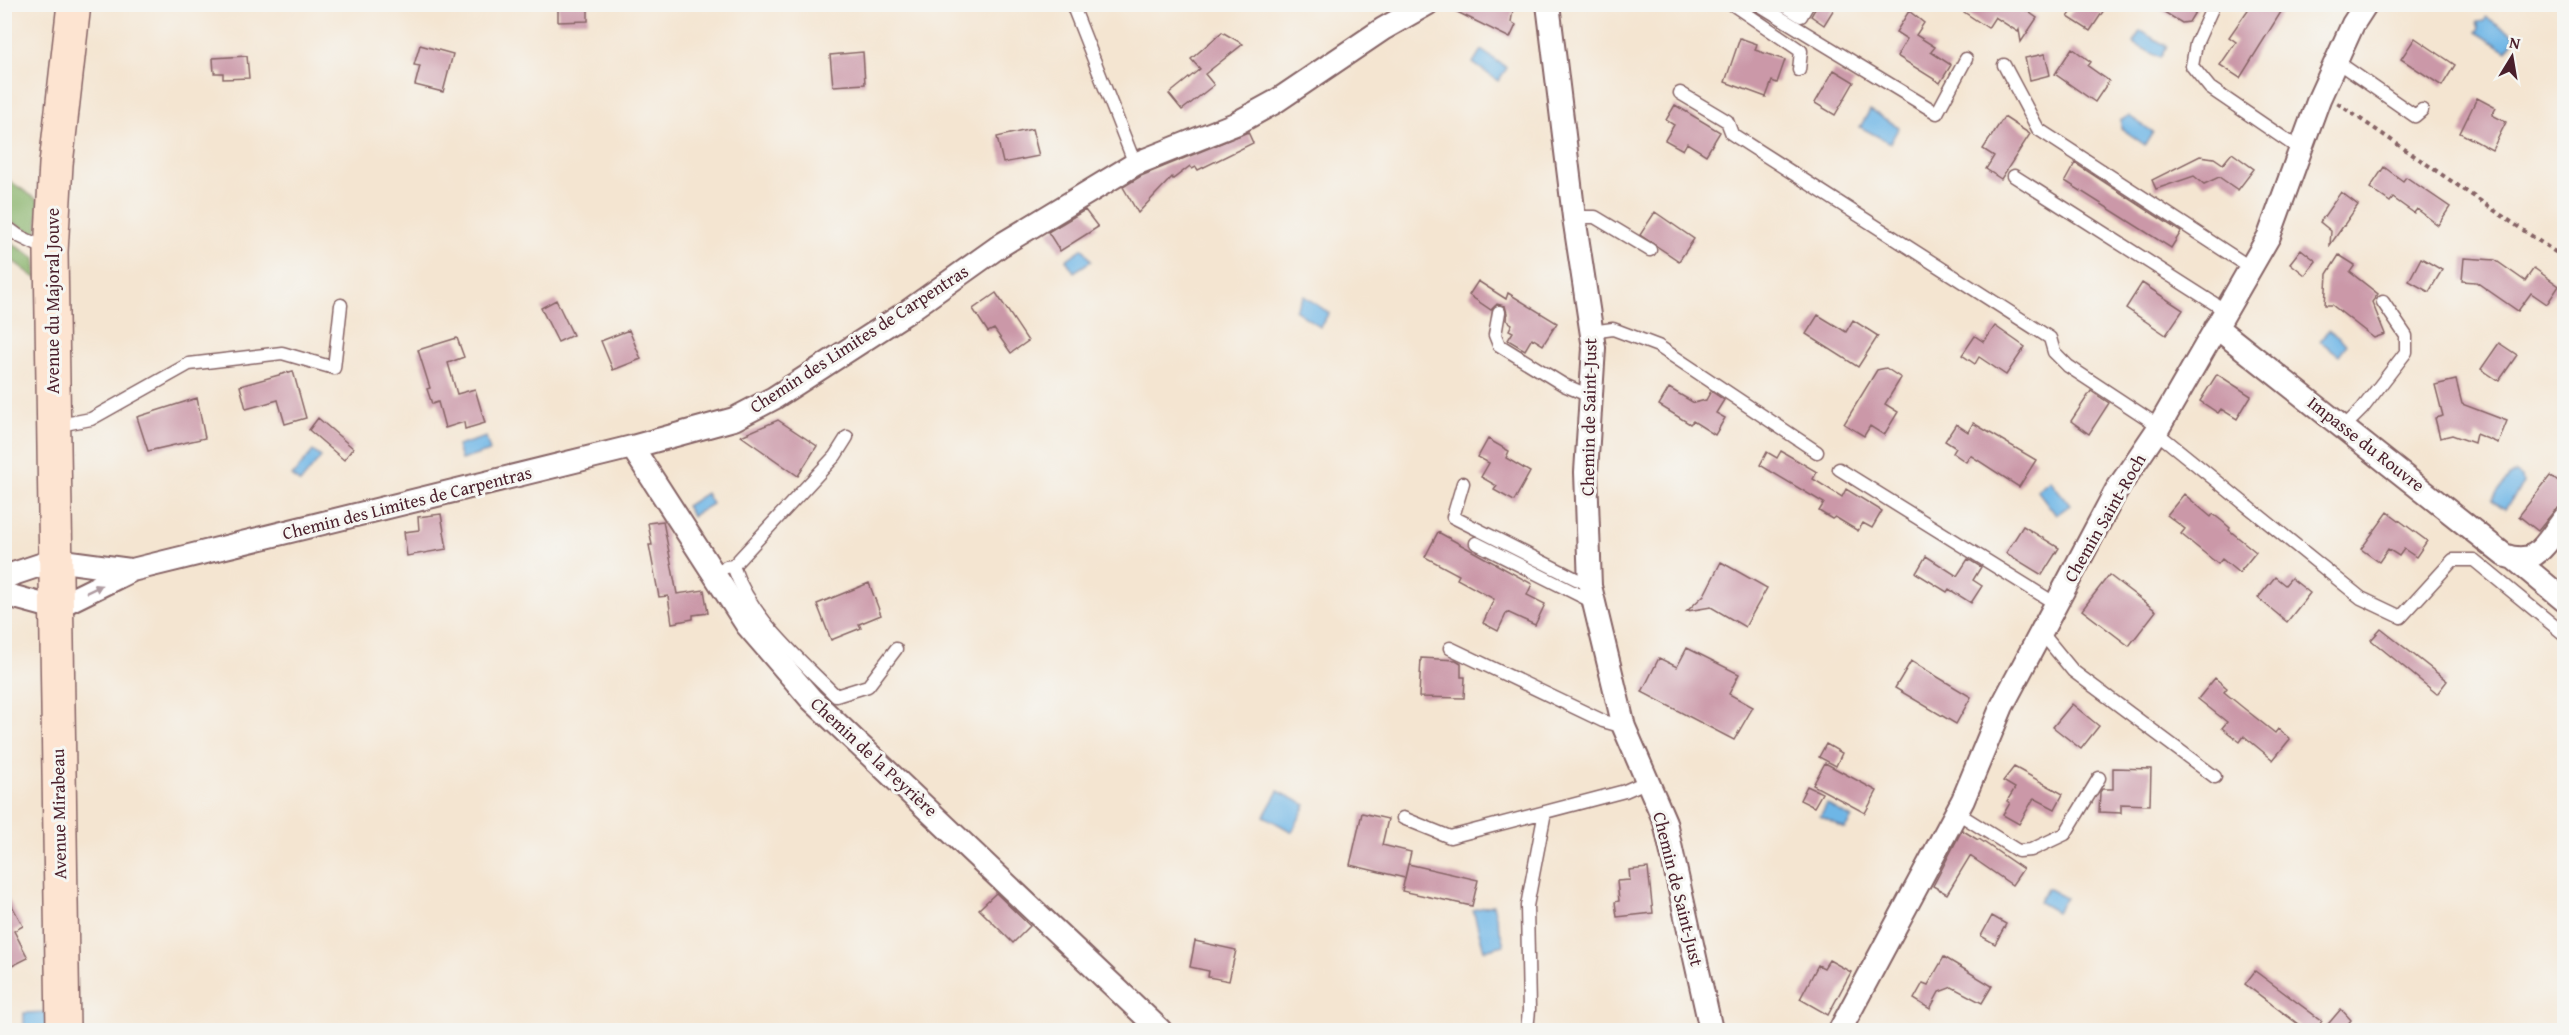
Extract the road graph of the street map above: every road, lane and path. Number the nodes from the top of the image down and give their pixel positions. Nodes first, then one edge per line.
1 (74, 4) edge
2 (1072, 4) edge
3 (1427, 4) edge
4 (1548, 4) edge
5 (1732, 4) edge
6 (1758, 4) edge
7 (1782, 4) edge
8 (1808, 4) edge
9 (2214, 4) edge
10 (2366, 4) edge
11 (1966, 59) dead end
12 (2336, 61) junction
13 (2004, 64) dead end
14 (1799, 70) dead end
15 (1680, 93) dead end
16 (2319, 99) junction
17 (2422, 110) dead end
18 (2301, 150) junction
19 (1135, 164) junction
20 (2014, 176) dead end
21 (1574, 217) junction
22 (4, 225) edge
23 (1650, 250) dead end
24 (51, 252) junction
25 (2565, 258) edge
26 (2251, 268) junction
27 (2383, 302) dead end
28 (341, 305) dead end
29 (1499, 312) dead end
30 (2221, 319) junction
31 (1591, 332) junction
32 (1592, 397) junction
33 (53, 426) junction
34 (2344, 427) junction
35 (2157, 429) junction
36 (847, 437) dead end
37 (632, 447) junction
38 (1817, 452) dead end
39 (1839, 469) dead end
40 (1462, 483) dead end
41 (2565, 519) edge
42 (1476, 543) dead end
43 (55, 560) junction
44 (2516, 560) junction
45 (733, 566) junction
46 (710, 569) junction
47 (132, 570) junction
48 (6, 589) edge
49 (1592, 594) junction
50 (2565, 600) edge
51 (55, 603) junction
52 (2056, 604) junction
53 (2041, 632) junction
54 (2565, 634) edge
55 (1450, 648) dead end
56 (896, 649) dead end
57 (1624, 727) junction
58 (2215, 777) dead end
59 (2099, 778) dead end
60 (1648, 782) junction
61 (1545, 812) junction
62 (1956, 812) junction
63 (1403, 818) dead end
64 (63, 1030) edge
65 (1160, 1030) edge
66 (1527, 1030) edge
67 (1711, 1030) edge
68 (1840, 1030) edge

1 - 24 main road, Avenue du Majoral Jouve
2 - 19 lane
3 - 19 street, Chemin des Limites de Carpentras
4 - 21 street, Chemin de Saint-Just
5 - 14 lane
6 - 11 lane
7 - 8 lane
9 - 18 lane
10 - 12 street, Chemin Saint-Roch
12 - 16 street, Chemin Saint-Roch
12 - 17 lane
13 - 26 lane
15 - 35 lane
16 - 18 street, Chemin Saint-Roch
16 - 25 path
18 - 26 street, Chemin Saint-Roch
19 - 37 street, Chemin des Limites de Carpentras
20 - 30 lane
21 - 23 lane
21 - 31 street, Chemin de Saint-Just
22 - 24 lane
24 - 33 main road, Avenue du Majoral Jouve
26 - 30 street, Chemin Saint-Roch
27 - 34 lane
28 - 33 lane
29 - 32 lane
30 - 34 street, Impasse du Rouvre
30 - 35 street, Chemin Saint-Roch
31 - 32 street, Chemin de Saint-Just
31 - 38 lane
32 - 49 street, Chemin de Saint-Just
33 - 43 main road, Avenue du Majoral Jouve
34 - 44 street, Impasse du Rouvre
35 - 52 street, Chemin Saint-Roch
35 - 54 lane
36 - 45 lane
37 - 46 street, Chemin de la Peyrière
37 - 47 street, Chemin des Limites de Carpentras
39 - 52 lane
40 - 49 lane
41 - 44 street
42 - 49 lane
43 - 47 street, Chemin des Limites de Carpentras
43 - 48 street
43 - 51 main road, Avenue du Majoral Jouve
44 - 50 street, Impasse du Rouvre
45 - 46 lane
45 - 56 lane
46 - 65 street, Chemin de la Peyrière
51 -> 47 street, Chemin des Limites de Carpentras
48 - 51 street
49 - 57 street, Chemin de Saint-Just
51 - 64 main road, Avenue Mirabeau
52 - 53 street, Chemin Saint-Roch
53 - 58 lane
53 - 62 street, Chemin Saint-Roch
55 - 57 lane
57 - 60 street, Chemin de Saint-Just
59 - 62 lane
60 - 61 lane
60 - 67 street, Chemin de Saint-Just
61 - 63 lane
61 - 66 lane
62 - 68 street, Chemin Saint-Roch

